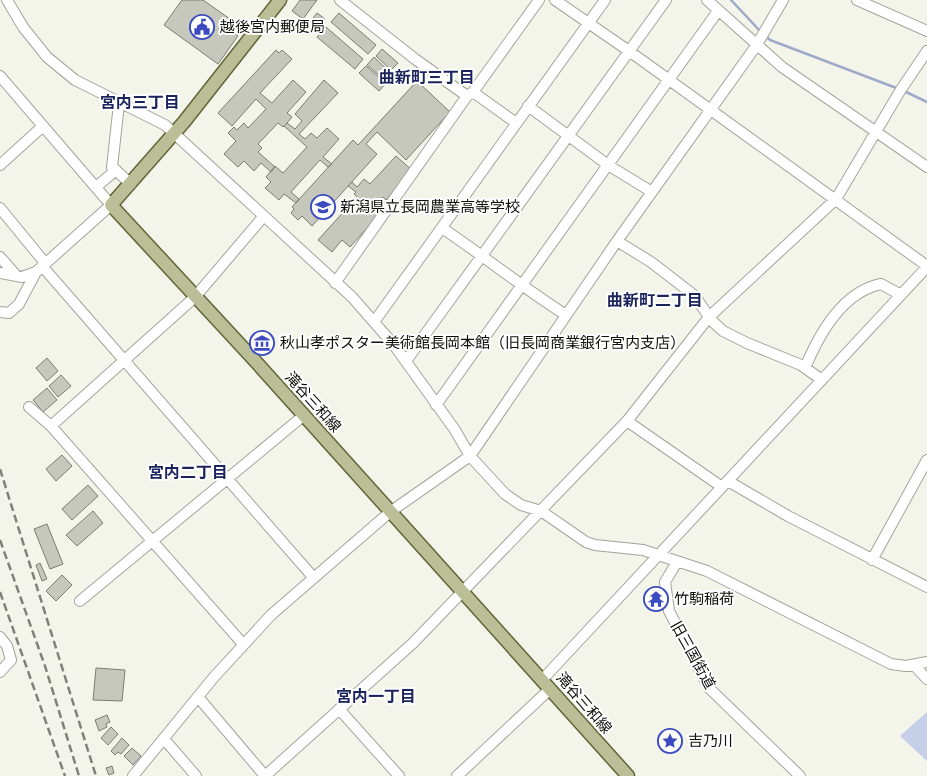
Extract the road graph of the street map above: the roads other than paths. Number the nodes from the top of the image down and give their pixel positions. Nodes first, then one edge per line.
1 (6, 0) edge
2 (280, 0) edge
3 (340, 0) edge
4 (539, 0) edge
5 (555, 0) edge
6 (605, 0) edge
7 (666, 0) edge
8 (707, 0) edge
9 (783, 0) edge
10 (857, 0) edge
11 (718, 11) junction
12 (588, 23) junction
13 (927, 31) edge
14 (756, 46) junction
15 (629, 51) junction
16 (927, 51) edge
17 (0, 76) edge
18 (670, 81) junction
19 (470, 94) junction
20 (119, 104) junction
21 (528, 106) junction
22 (710, 111) junction
23 (516, 123) junction
24 (43, 126) junction
25 (175, 133) junction
26 (875, 133) junction
27 (568, 135) junction
28 (0, 165) edge
29 (608, 165) junction
30 (927, 167) edge
31 (116, 170) junction
32 (131, 184) junction
33 (96, 187) junction
34 (652, 192) junction
35 (836, 200) junction
36 (111, 205) junction
37 (0, 208) edge
38 (263, 217) junction
39 (442, 228) junction
40 (617, 241) junction
41 (483, 256) junction
42 (0, 257) edge
43 (927, 266) edge
44 (41, 267) junction
45 (0, 273) edge
46 (16, 274) junction
47 (336, 283) junction
48 (522, 287) junction
49 (900, 295) junction
50 (195, 297) junction
51 (0, 312) edge
52 (566, 315) junction
53 (709, 317) junction
54 (374, 322) junction
55 (124, 361) junction
56 (406, 361) junction
57 (805, 368) junction
58 (822, 380) junction
59 (436, 405) junction
60 (29, 407) dead end
61 (303, 416) junction
62 (627, 421) junction
63 (50, 426) junction
64 (470, 456) junction
65 (927, 460) edge
66 (227, 479) junction
67 (725, 484) junction
68 (541, 511) junction
69 (390, 512) junction
70 (152, 542) junction
71 (657, 556) junction
72 (872, 560) junction
73 (677, 562) junction
74 (313, 577) junction
75 (927, 587) edge
76 (462, 592) junction
77 (80, 601) dead end
78 (0, 637) edge
79 (242, 644) junction
80 (927, 662) edge
81 (914, 665) junction
82 (0, 672) edge
83 (927, 679) edge
84 (546, 685) junction
85 (198, 697) junction
86 (339, 709) junction
87 (164, 740) junction
88 (133, 776) edge
89 (196, 776) edge
90 (265, 776) edge
91 (399, 776) edge
92 (456, 776) edge
93 (628, 776) edge
94 (800, 776) edge

1 - 20 street
2 - 25 main road
3 - 19 street
4 - 19 street
5 - 12 street
6 - 12 street
7 - 15 street
8 - 11 street
9 - 14 street
10 - 13 street
11 - 14 street
11 - 18 street
12 - 15 street
12 - 21 street
14 - 22 street
14 - 26 street
15 - 18 street
15 - 27 street
16 - 26 street
17 - 24 street
18 - 22 street
18 - 29 street
19 - 23 street
19 - 47 street
20 - 25 street
20 - 31 street
21 - 23 street
21 - 27 street
22 - 34 street
22 - 35 street
23 - 39 street
24 - 28 street
24 - 33 street
25 - 32 main road
25 - 38 street
26 - 30 street
26 - 35 street
27 - 29 street
27 - 41 street
29 - 34 street
29 - 48 street
31 - 32 street
31 - 33 street
32 - 36 main road
33 - 36 street
34 - 40 street
35 - 43 street
35 - 53 street
36 - 44 street
36 - 50 main road, 滝谷三和線
37 - 44 street
38 - 47 street
38 - 50 street
39 - 41 street
39 - 54 street
40 - 52 street
40 - 53 street
41 - 48 street
41 - 56 street
42 - 46 street
43 - 49 street
44 - 46 street
44 - 51 street
44 - 55 street
45 - 46 street
47 - 54 street
48 - 52 street
48 - 59 street
49 - 57 street
49 - 58 street
50 - 55 street
50 - 61 main road, 滝谷三和線
52 - 64 street
53 - 57 street
53 - 62 street
54 - 56 street
55 - 63 street
55 - 66 street
56 - 59 street
57 - 58 street
58 - 67 street
59 - 64 street
60 - 63 street
61 - 66 street
61 - 69 main road, 滝谷三和線
62 - 67 street
62 - 68 street
63 - 70 street
64 - 68 street
64 - 69 street
65 - 72 street
66 - 70 street
66 - 74 street
67 - 71 street
67 - 72 street
68 - 71 street
68 - 76 street
69 - 74 street
69 - 76 main road, 滝谷三和線
70 - 77 street
70 - 79 street
71 - 73 street
71 - 84 street
72 - 75 street
73 - 81 street
73 - 94 street, 旧三国街道
74 - 79 street
76 - 84 main road, 滝谷三和線
76 - 86 street
78 - 82 street
79 - 85 street
80 - 81 street
81 - 83 street
84 - 92 street
84 - 93 main road, 滝谷三和線
85 - 87 street
85 - 90 street
86 - 90 street
86 - 91 street
87 - 88 street
87 - 89 street

